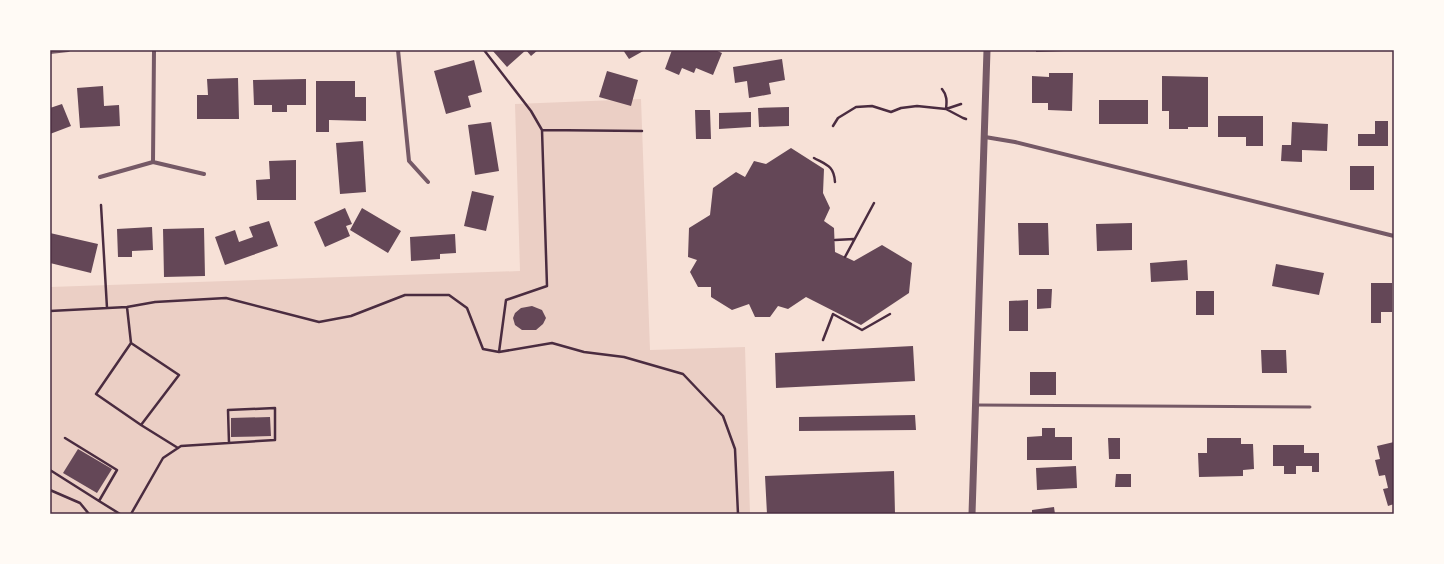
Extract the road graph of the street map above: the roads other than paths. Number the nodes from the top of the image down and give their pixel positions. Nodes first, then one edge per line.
1 (68, 50) edge
2 (154, 50) edge
3 (398, 50) edge
4 (987, 50) edge
5 (50, 52) edge
6 (985, 137) junction
7 (153, 162) junction
8 (204, 174) dead end
9 (100, 177) dead end
10 (428, 182) dead end
11 (1394, 236) edge
12 (976, 405) junction
13 (1310, 407) dead end
14 (972, 514) edge

1 - 5 street
2 - 7 street
3 - 10 street
4 - 6 street
6 - 11 street
6 - 12 street
7 - 8 street
7 - 9 street
12 - 13 lane
12 - 14 street

